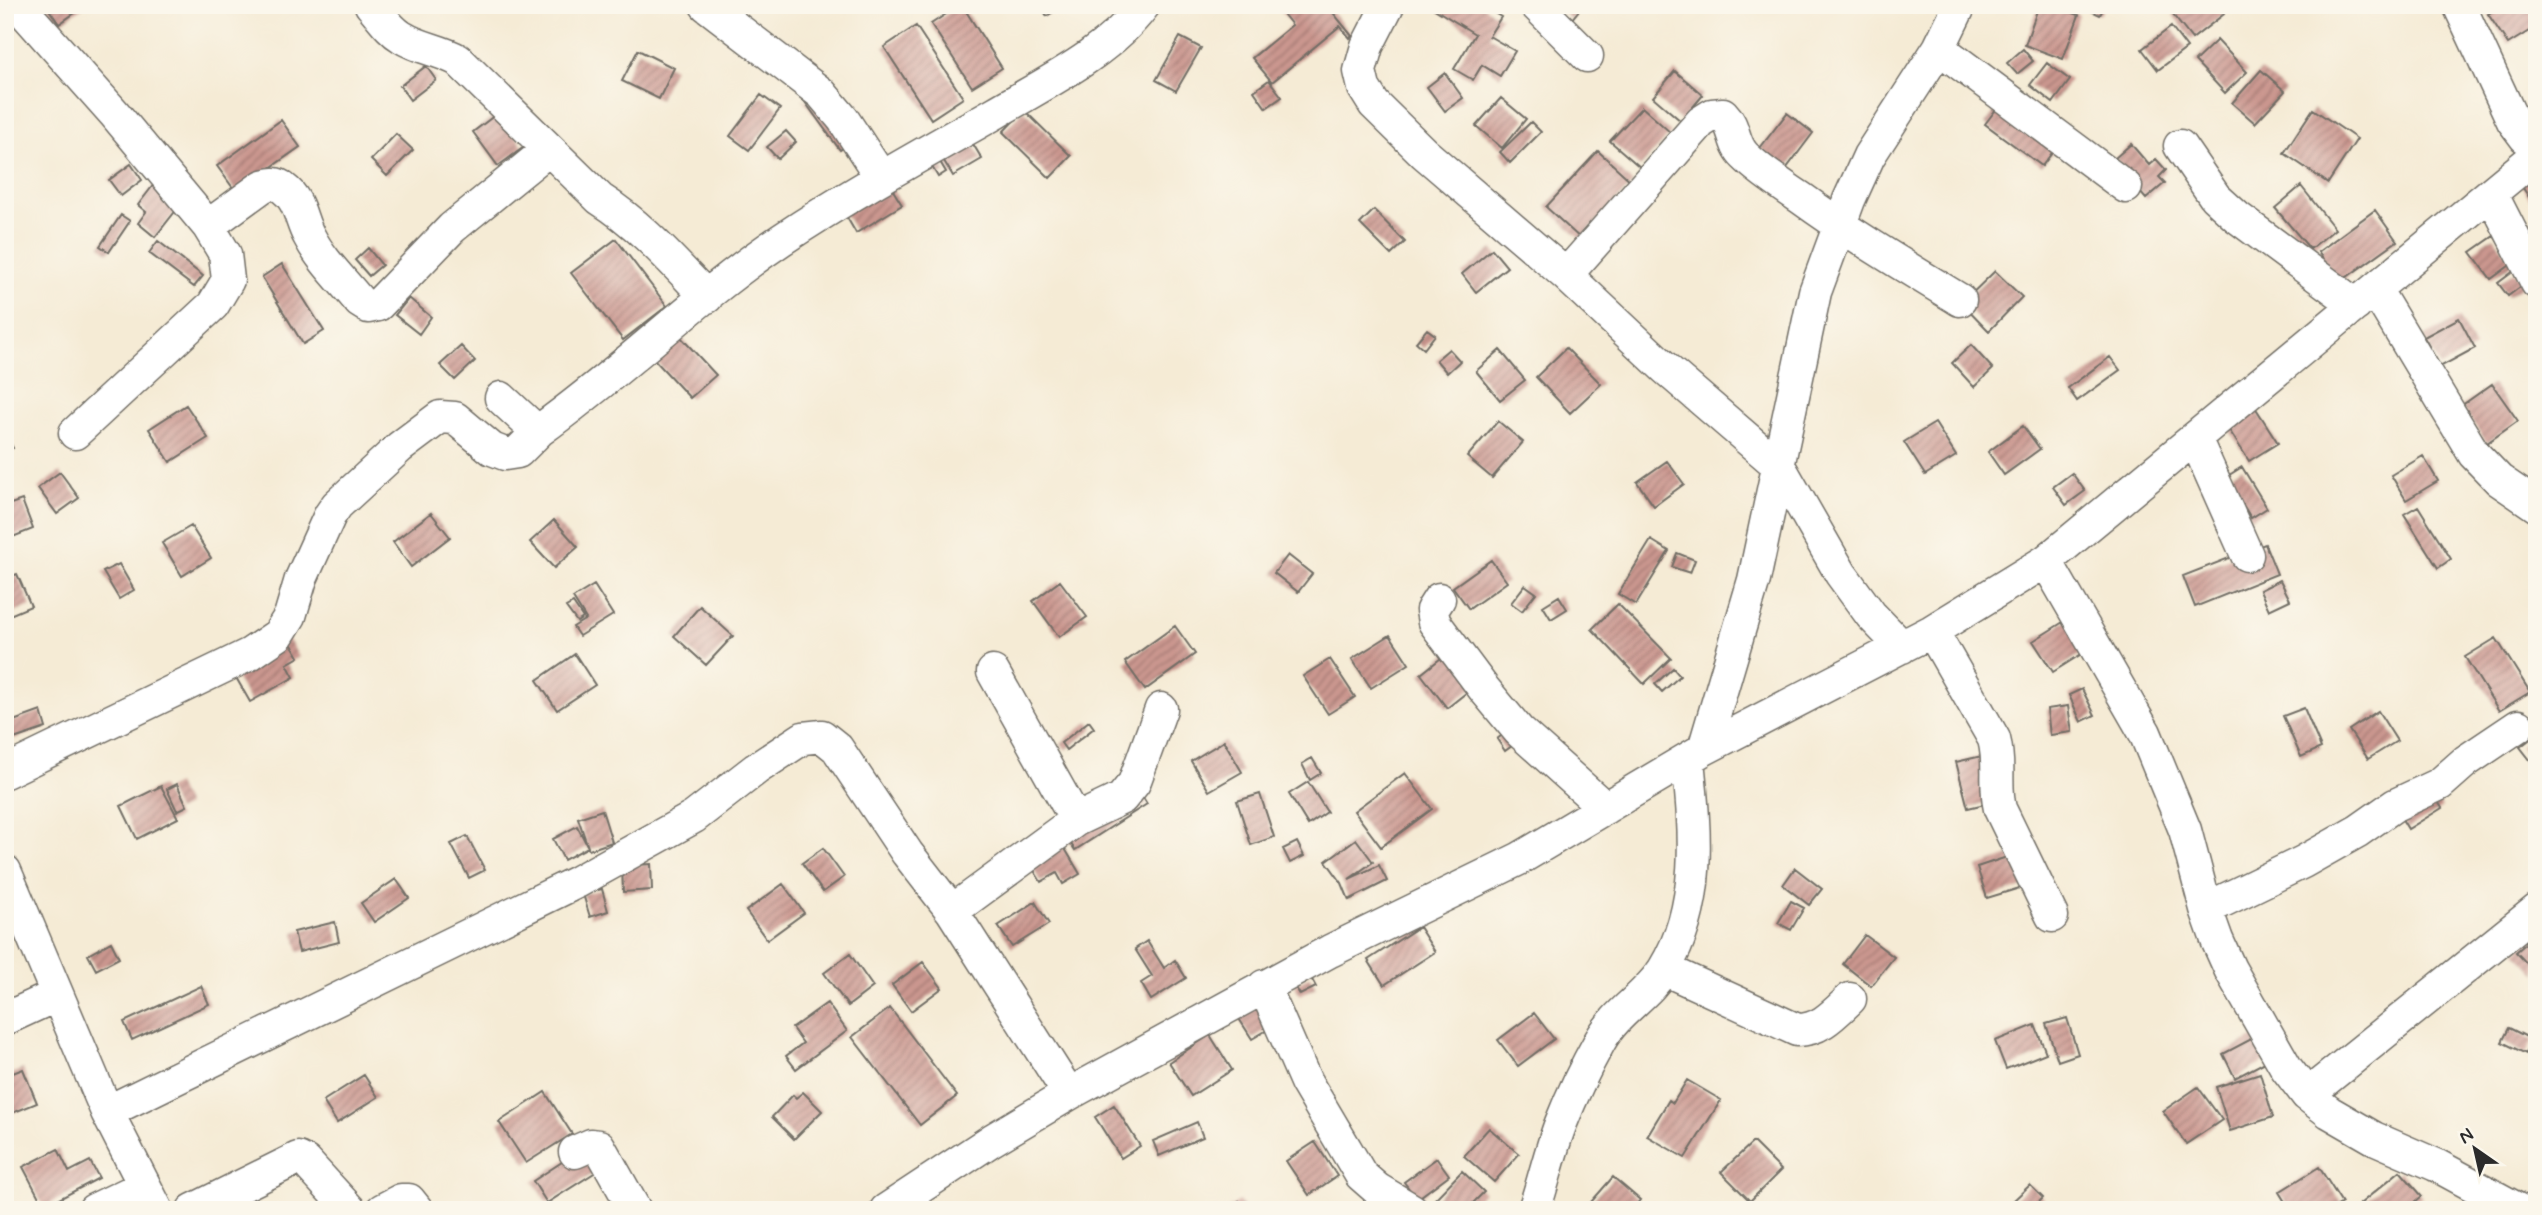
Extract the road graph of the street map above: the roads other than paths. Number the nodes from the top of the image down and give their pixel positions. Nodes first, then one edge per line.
1 (18, 5) edge
2 (371, 5) edge
3 (706, 5) edge
4 (1144, 5) edge
5 (1388, 5) edge
6 (1536, 5) edge
7 (1960, 5) edge
8 (2459, 5) edge
9 (1940, 48) junction
10 (1587, 57) dead end
11 (2180, 146) dead end
12 (2537, 146) edge
13 (548, 150) junction
14 (2537, 155) edge
15 (881, 177) junction
16 (2126, 187) dead end
17 (2491, 193) junction
18 (208, 226) junction
19 (1840, 226) junction
20 (1566, 275) junction
21 (2537, 283) edge
22 (707, 296) junction
23 (2365, 297) junction
24 (1960, 300) dead end
25 (501, 398) dead end
26 (540, 430) junction
27 (75, 433) dead end
28 (2195, 438) junction
29 (1779, 466) junction
30 (2537, 506) edge
31 (2247, 555) dead end
32 (2046, 561) junction
33 (1439, 599) dead end
34 (1932, 631) junction
35 (1902, 647) junction
36 (993, 672) dead end
37 (1161, 709) dead end
38 (2518, 726) dead end
39 (1685, 761) junction
40 (5, 772) edge
41 (1605, 808) junction
42 (1076, 820) junction
43 (5, 871) edge
44 (2206, 909) junction
45 (2537, 910) edge
46 (953, 911) junction
47 (2053, 916) dead end
48 (1664, 969) junction
49 (1264, 986) junction
50 (57, 995) junction
51 (1850, 999) dead end
52 (5, 1018) edge
53 (1069, 1094) junction
54 (2307, 1095) junction
55 (107, 1112) junction
56 (575, 1152) dead end
57 (150, 1198) edge
58 (94, 1210) edge
59 (193, 1210) edge
60 (350, 1210) edge
61 (383, 1210) edge
62 (417, 1210) edge
63 (635, 1210) edge
64 (886, 1210) edge
65 (1412, 1210) edge
66 (1534, 1210) edge
67 (2519, 1210) edge

1 - 18 street
2 - 13 street
3 - 15 street
4 - 15 street
5 - 20 street
6 - 10 street
7 - 9 street
8 - 12 street
9 - 16 street
9 - 19 street
11 - 23 street
13 - 18 street
13 - 22 street
14 - 17 street
15 - 22 street
17 - 21 street
17 - 23 street
18 - 27 street
19 - 20 street
19 - 24 street
19 - 29 street
20 - 29 street
22 - 26 street
23 - 28 street
23 - 30 street
25 - 26 street
26 - 40 street
28 - 31 street
28 - 32 street
29 - 35 street
29 - 39 street
32 - 34 street
32 - 44 street
33 - 41 street
34 - 35 street
34 - 47 street
35 - 39 street
36 - 42 street
37 - 42 street
38 - 44 street
39 - 41 street
39 - 48 street
41 - 49 street
42 - 46 street
43 - 50 street
44 - 54 street
45 - 54 street
46 - 53 street
46 - 55 street
48 - 51 street
48 - 66 street
49 - 53 street
49 - 65 street
50 - 52 street
50 - 55 street
53 - 64 street
54 - 67 street
55 - 57 street
56 - 63 street
57 - 58 street
59 - 60 street
61 - 62 street

